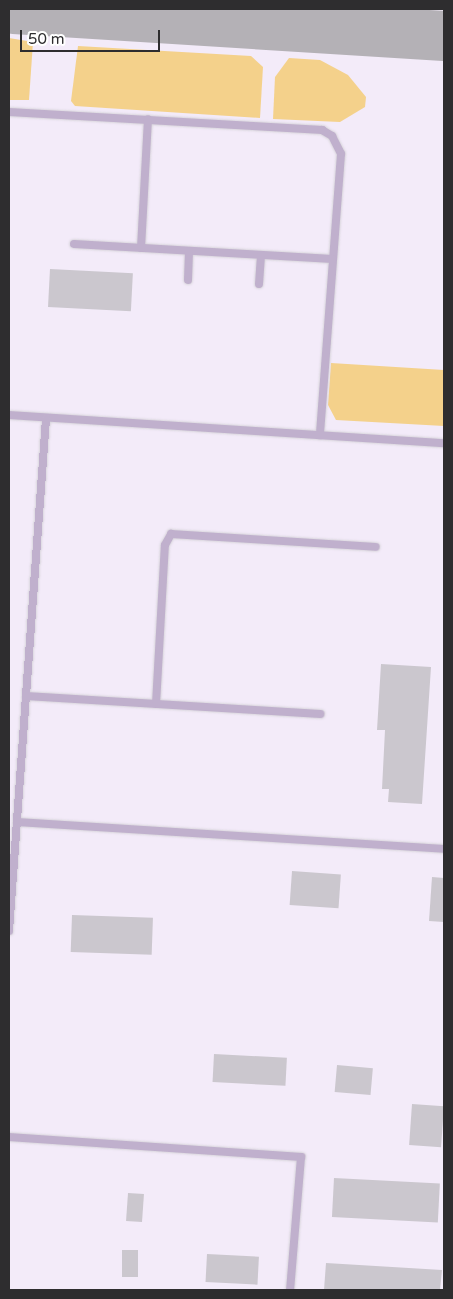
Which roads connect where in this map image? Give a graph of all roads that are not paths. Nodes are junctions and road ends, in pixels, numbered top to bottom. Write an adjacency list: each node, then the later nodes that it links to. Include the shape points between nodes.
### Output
1 (9, 112): 2 (lane)
2 (148, 120): 4 (lane); 7 (lane, via 322,130 332,136 341,154)
3 (74, 244): 4 (lane)
4 (141, 248): 5 (lane)
5 (189, 251): 6 (lane); 8 (lane)
6 (261, 255): 7 (lane); 9 (lane)
7 (333, 259): 12 (lane)
8 (188, 280)
9 (259, 284)
10 (9, 415): 11 (lane)
11 (46, 418): 12 (lane); 15 (lane)
12 (320, 435): 13 (lane)
13 (444, 443)
14 (376, 547): 16 (lane, via 172,534 164,545)
15 (26, 696): 16 (lane); 18 (lane)
16 (156, 704): 17 (lane)
17 (320, 714)
18 (17, 822): 19 (lane); 20 (lane)
19 (444, 849)
20 (9, 931)
21 (9, 1137): 22 (lane, via 300,1158)
22 (290, 1290)

